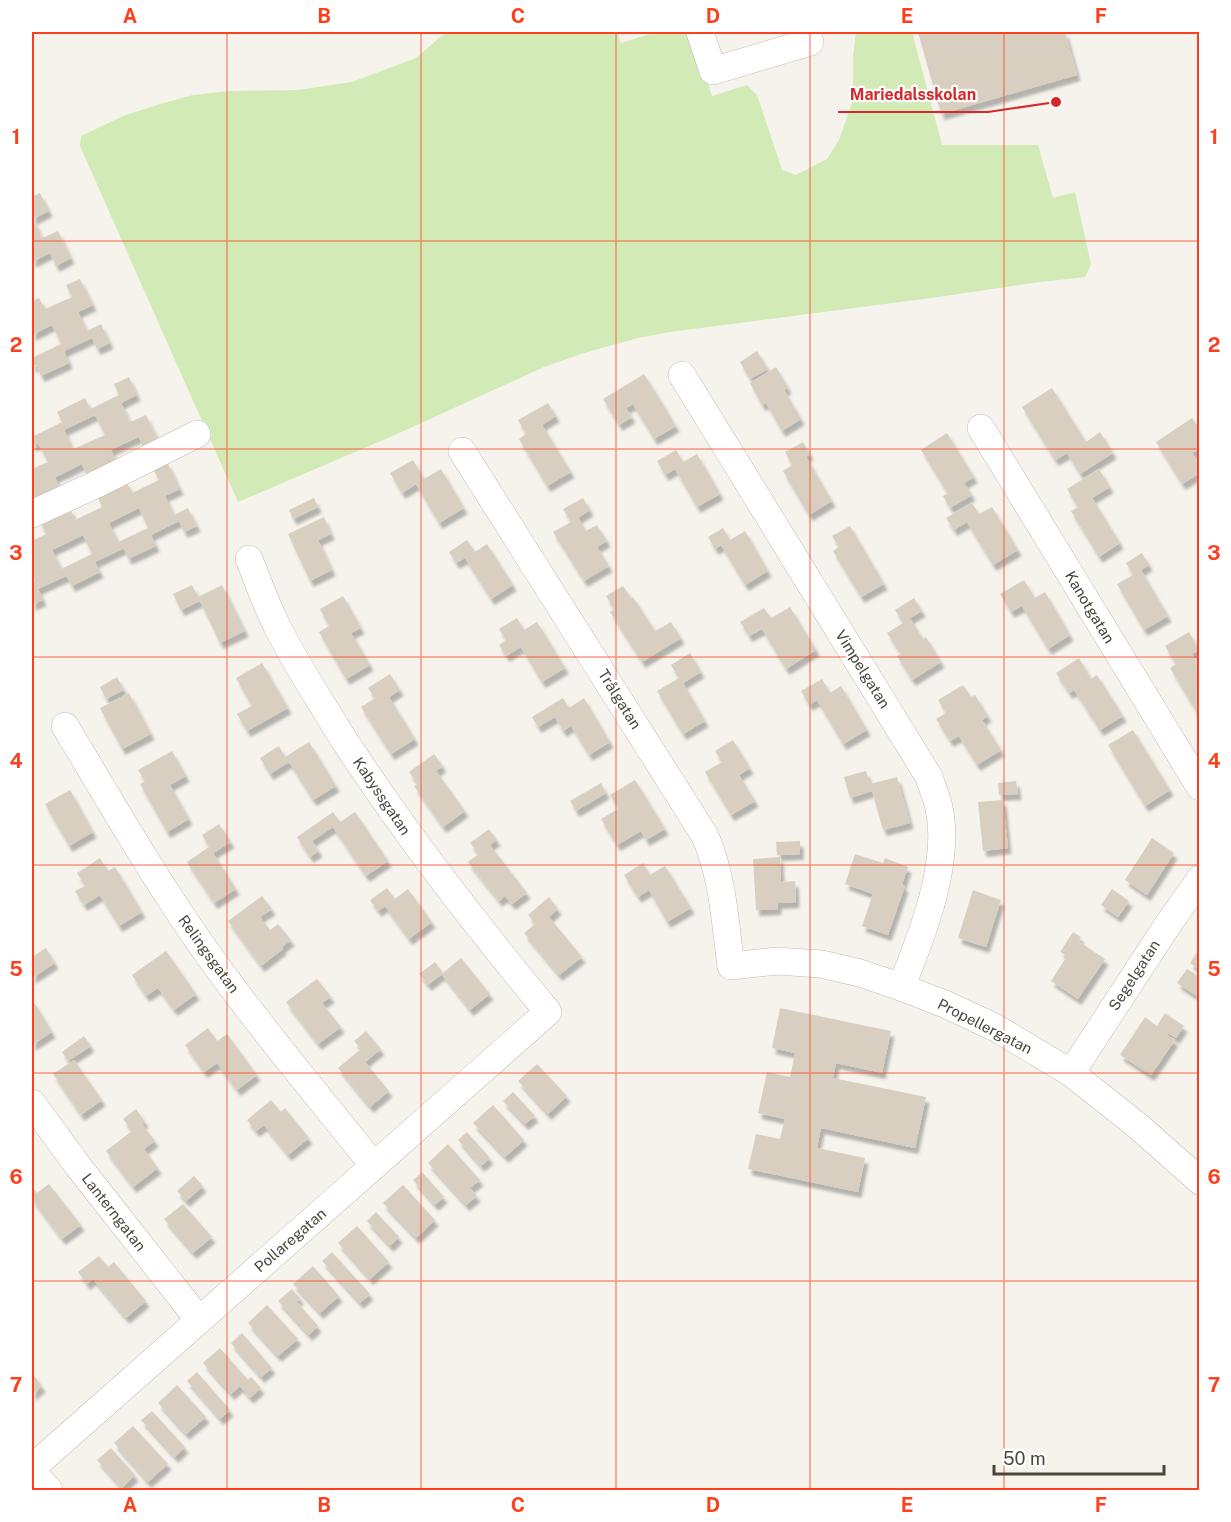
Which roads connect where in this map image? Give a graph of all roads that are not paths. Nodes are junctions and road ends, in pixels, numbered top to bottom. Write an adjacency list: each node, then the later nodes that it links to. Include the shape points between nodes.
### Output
1 (807, 32): 2 (street, via 810,42 713,71)
2 (702, 35)
3 (682, 375): 13 (street, Vimpelgatan, via 929,777 939,808 942,840 938,872)
4 (981, 428): 10 (street, Kanotgatan)
5 (197, 435): 7 (street)
6 (462, 451): 12 (street, Trålgatan, via 705,836 720,882)
7 (32, 514)
8 (249, 559): 14 (street, Kabyssgatan, via 277,626 365,772 424,857)
9 (65, 726): 17 (street, Relingsgatan, via 148,866 201,944)
10 (1200, 787)
11 (1200, 879): 15 (street, Segelgatan)
12 (730, 966): 13 (street, Propellergatan, via 820,964)
13 (902, 987): 15 (street, Propellergatan, via 996,1028)
14 (548, 1012): 17 (street, Pollaregatan)
15 (1071, 1072): 18 (street, Propellergatan)
16 (32, 1102): 19 (street, Lanterngatan)
17 (374, 1166): 19 (street, Pollaregatan)
18 (1200, 1181)
19 (199, 1320): 20 (street, Pollaregatan)
20 (32, 1470): 21 (street)
21 (49, 1491)

